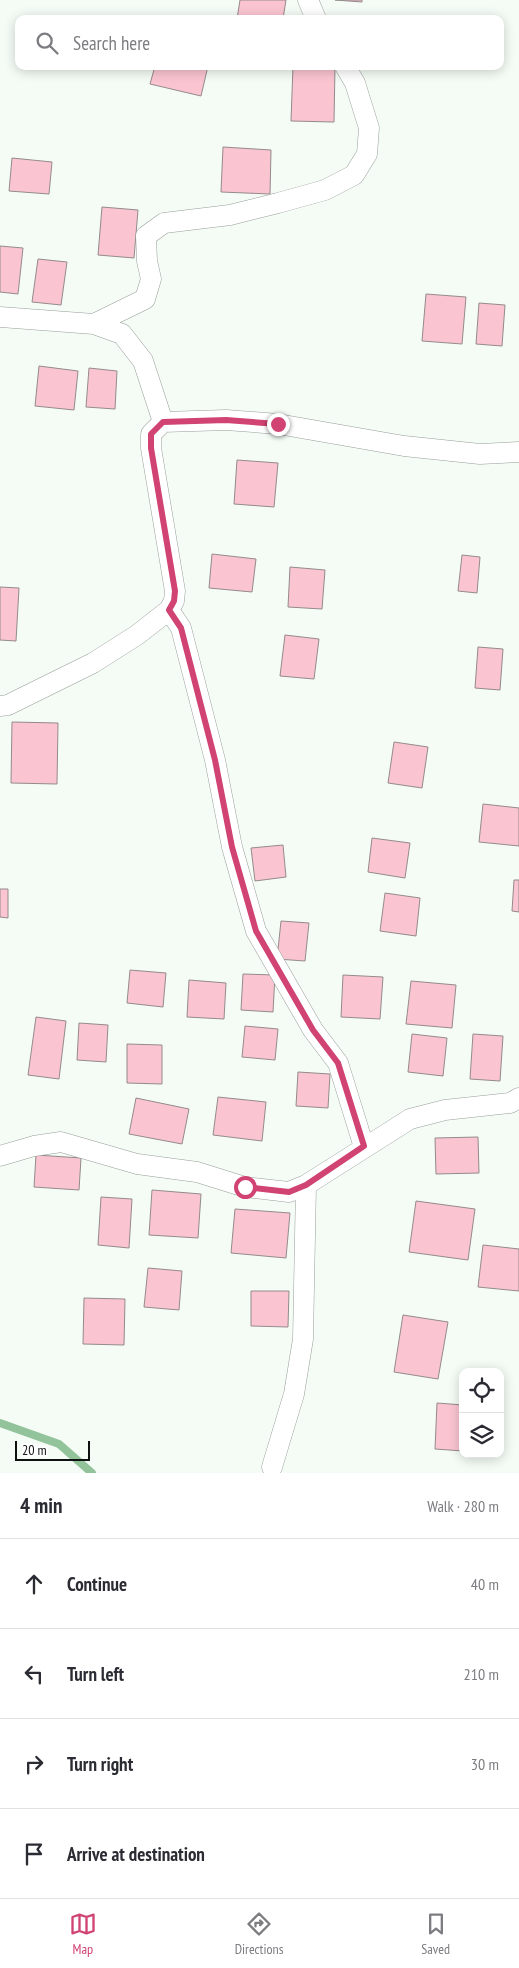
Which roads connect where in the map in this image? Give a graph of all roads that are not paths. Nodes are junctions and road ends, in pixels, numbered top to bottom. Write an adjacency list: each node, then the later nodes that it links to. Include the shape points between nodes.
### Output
1 (308, 0): 2 (street)
2 (314, 15)
3 (347, 70): 5 (street, via 355,83 370,128 368,154 354,175 325,190 278,203 230,215 164,223 146,236 151,279 145,299)
4 (0, 317): 5 (street)
5 (94, 324): 6 (street, via 122,334 143,361)
6 (163, 422): 7 (street, via 226,420 278,424 404,446 480,454); 8 (street, via 151,434 151,448 175,591)
7 (519, 452)
8 (169, 610): 9 (street, via 93,663); 11 (street, via 181,628 215,760 232,847 256,931 313,1030 338,1063)
9 (0, 706)
10 (519, 1098): 11 (street, via 510,1103 446,1110 410,1119)
11 (364, 1146): 13 (street)
12 (0, 1156): 13 (street, via 61,1142 137,1164 197,1172 245,1187 289,1192)
13 (306, 1185): 14 (street, via 303,1339 294,1394)
14 (272, 1467)

